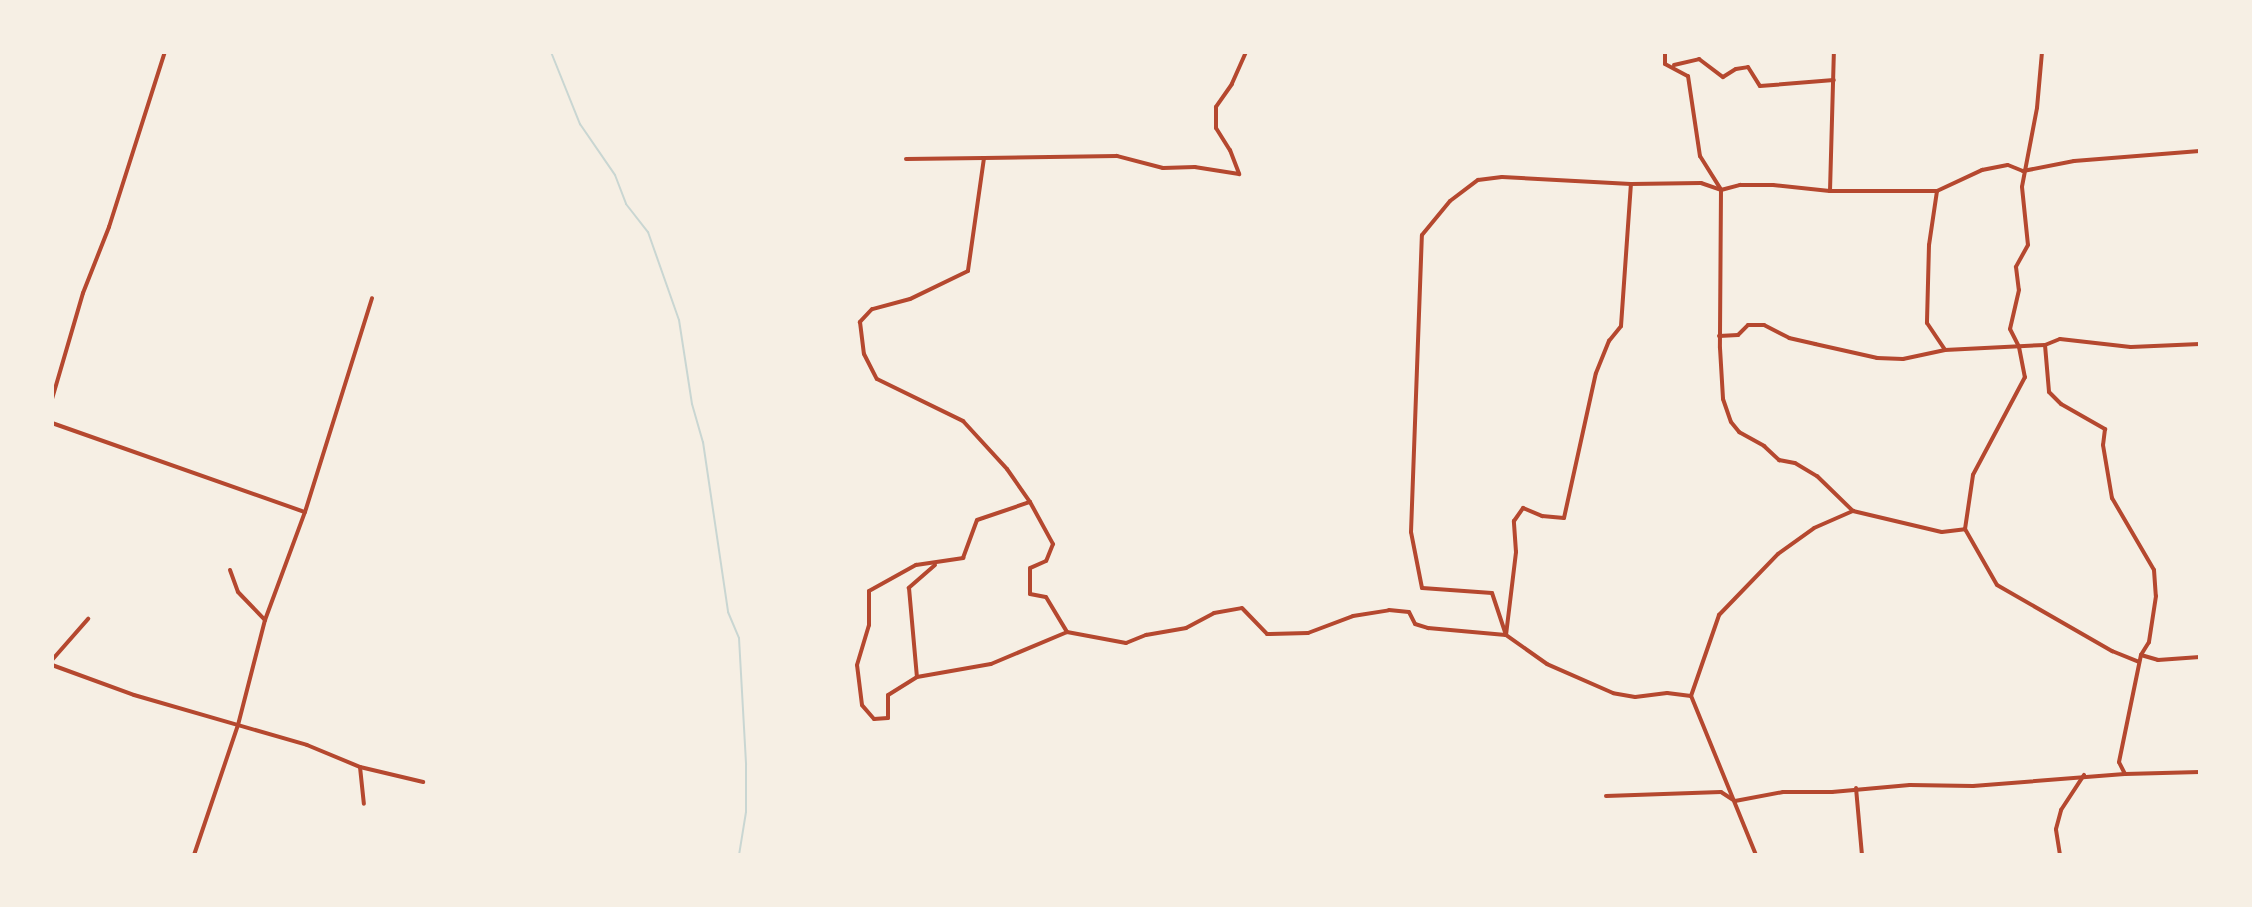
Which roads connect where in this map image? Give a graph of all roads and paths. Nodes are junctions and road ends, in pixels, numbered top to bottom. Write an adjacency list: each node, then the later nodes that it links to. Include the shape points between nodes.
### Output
1 (165, 52): 22 (street)
2 (1246, 52): 9 (street, via 1216,107 1216,128 1239,174 1148,165 1117,156)
3 (1665, 52): 6 (street, via 1665,64)
4 (1834, 52): 7 (street)
5 (2042, 52): 11 (street)
6 (1671, 66): 7 (street, via 1699,59 1723,77 1748,67 1760,86); 13 (street, via 1688,76 1700,156)
7 (1834, 80): 14 (street)
8 (2200, 151): 11 (street, via 2074,161)
9 (984, 158): 10 (street); 24 (street, via 968,271 910,299 872,309 860,322 860,338 877,379 963,421)
10 (906, 159)
11 (2023, 171): 15 (street, via 2008,165 1982,170); 20 (street, via 2028,245 2016,267 2019,290 2010,329)
12 (1631, 184): 13 (street, via 1701,183); 33 (street, via 1621,326 1596,373 1564,518 1523,508 1514,521 1516,552); 33 (street, via 1478,180 1450,201 1422,235 1411,532 1422,588 1492,593)
13 (1721, 190): 14 (street, via 1773,185); 17 (street)
14 (1830, 191): 15 (street)
15 (1937, 191): 21 (street, via 1927,323)
16 (372, 298): 26 (street)
17 (1719, 336): 21 (street, via 1764,325 1789,338 1877,358 1903,359); 25 (street, via 1723,399 1731,422 1779,460 1817,476)
18 (2200, 344): 19 (street, via 2131,347 2060,339)
19 (2045, 345): 20 (street); 34 (street, via 2049,392 2105,429 2112,498 2154,570 2149,642)
20 (2019, 347): 21 (street); 27 (street, via 2025,377 1973,475)
21 (1945, 350)
22 (52, 399)
23 (52, 423): 26 (street)
24 (1030, 502): 28 (street, via 977,520 963,558); 32 (street, via 1053,544 1046,561 1030,568 1030,594 1046,597)
25 (1853, 511): 27 (street, via 1942,532); 39 (street, via 1814,528 1778,554 1719,615)
26 (305, 512): 31 (street)
27 (1965, 529): 37 (street, via 1997,585)
28 (935, 565): 38 (street, via 909,588); 38 (street, via 916,565 869,591 869,625 857,665 862,705 874,719 888,718 888,695)
29 (230, 570): 31 (street, via 238,592)
30 (88, 619): 36 (street)
31 (265, 620): 40 (street)
32 (1067, 632): 33 (street, via 1126,643 1242,608 1267,634 1308,633 1353,616 1389,610 1409,612 1415,624 1428,628); 38 (street, via 991,664)
33 (1506, 635): 39 (street, via 1547,664 1613,693)
34 (2141, 655): 35 (street, via 2158,660); 37 (street)
35 (2200, 657)
36 (52, 662): 40 (street, via 134,695)
37 (2139, 662): 43 (street, via 2119,762)
38 (917, 677)
39 (1691, 696): 48 (street)
40 (238, 725): 41 (street); 50 (street)
41 (360, 767): 45 (street); 49 (street)
42 (2200, 772): 43 (street)
43 (2125, 774): 44 (street)
44 (2084, 775): 46 (street, via 1973,786); 53 (street, via 2061,810 2056,829)
45 (423, 782)
46 (1856, 788): 48 (street); 52 (street)
47 (1606, 796): 48 (street, via 1721,792)
48 (1735, 801): 51 (street)
49 (364, 804)
50 (194, 855)
51 (1756, 855)
52 (1862, 855)
53 (2060, 855)

